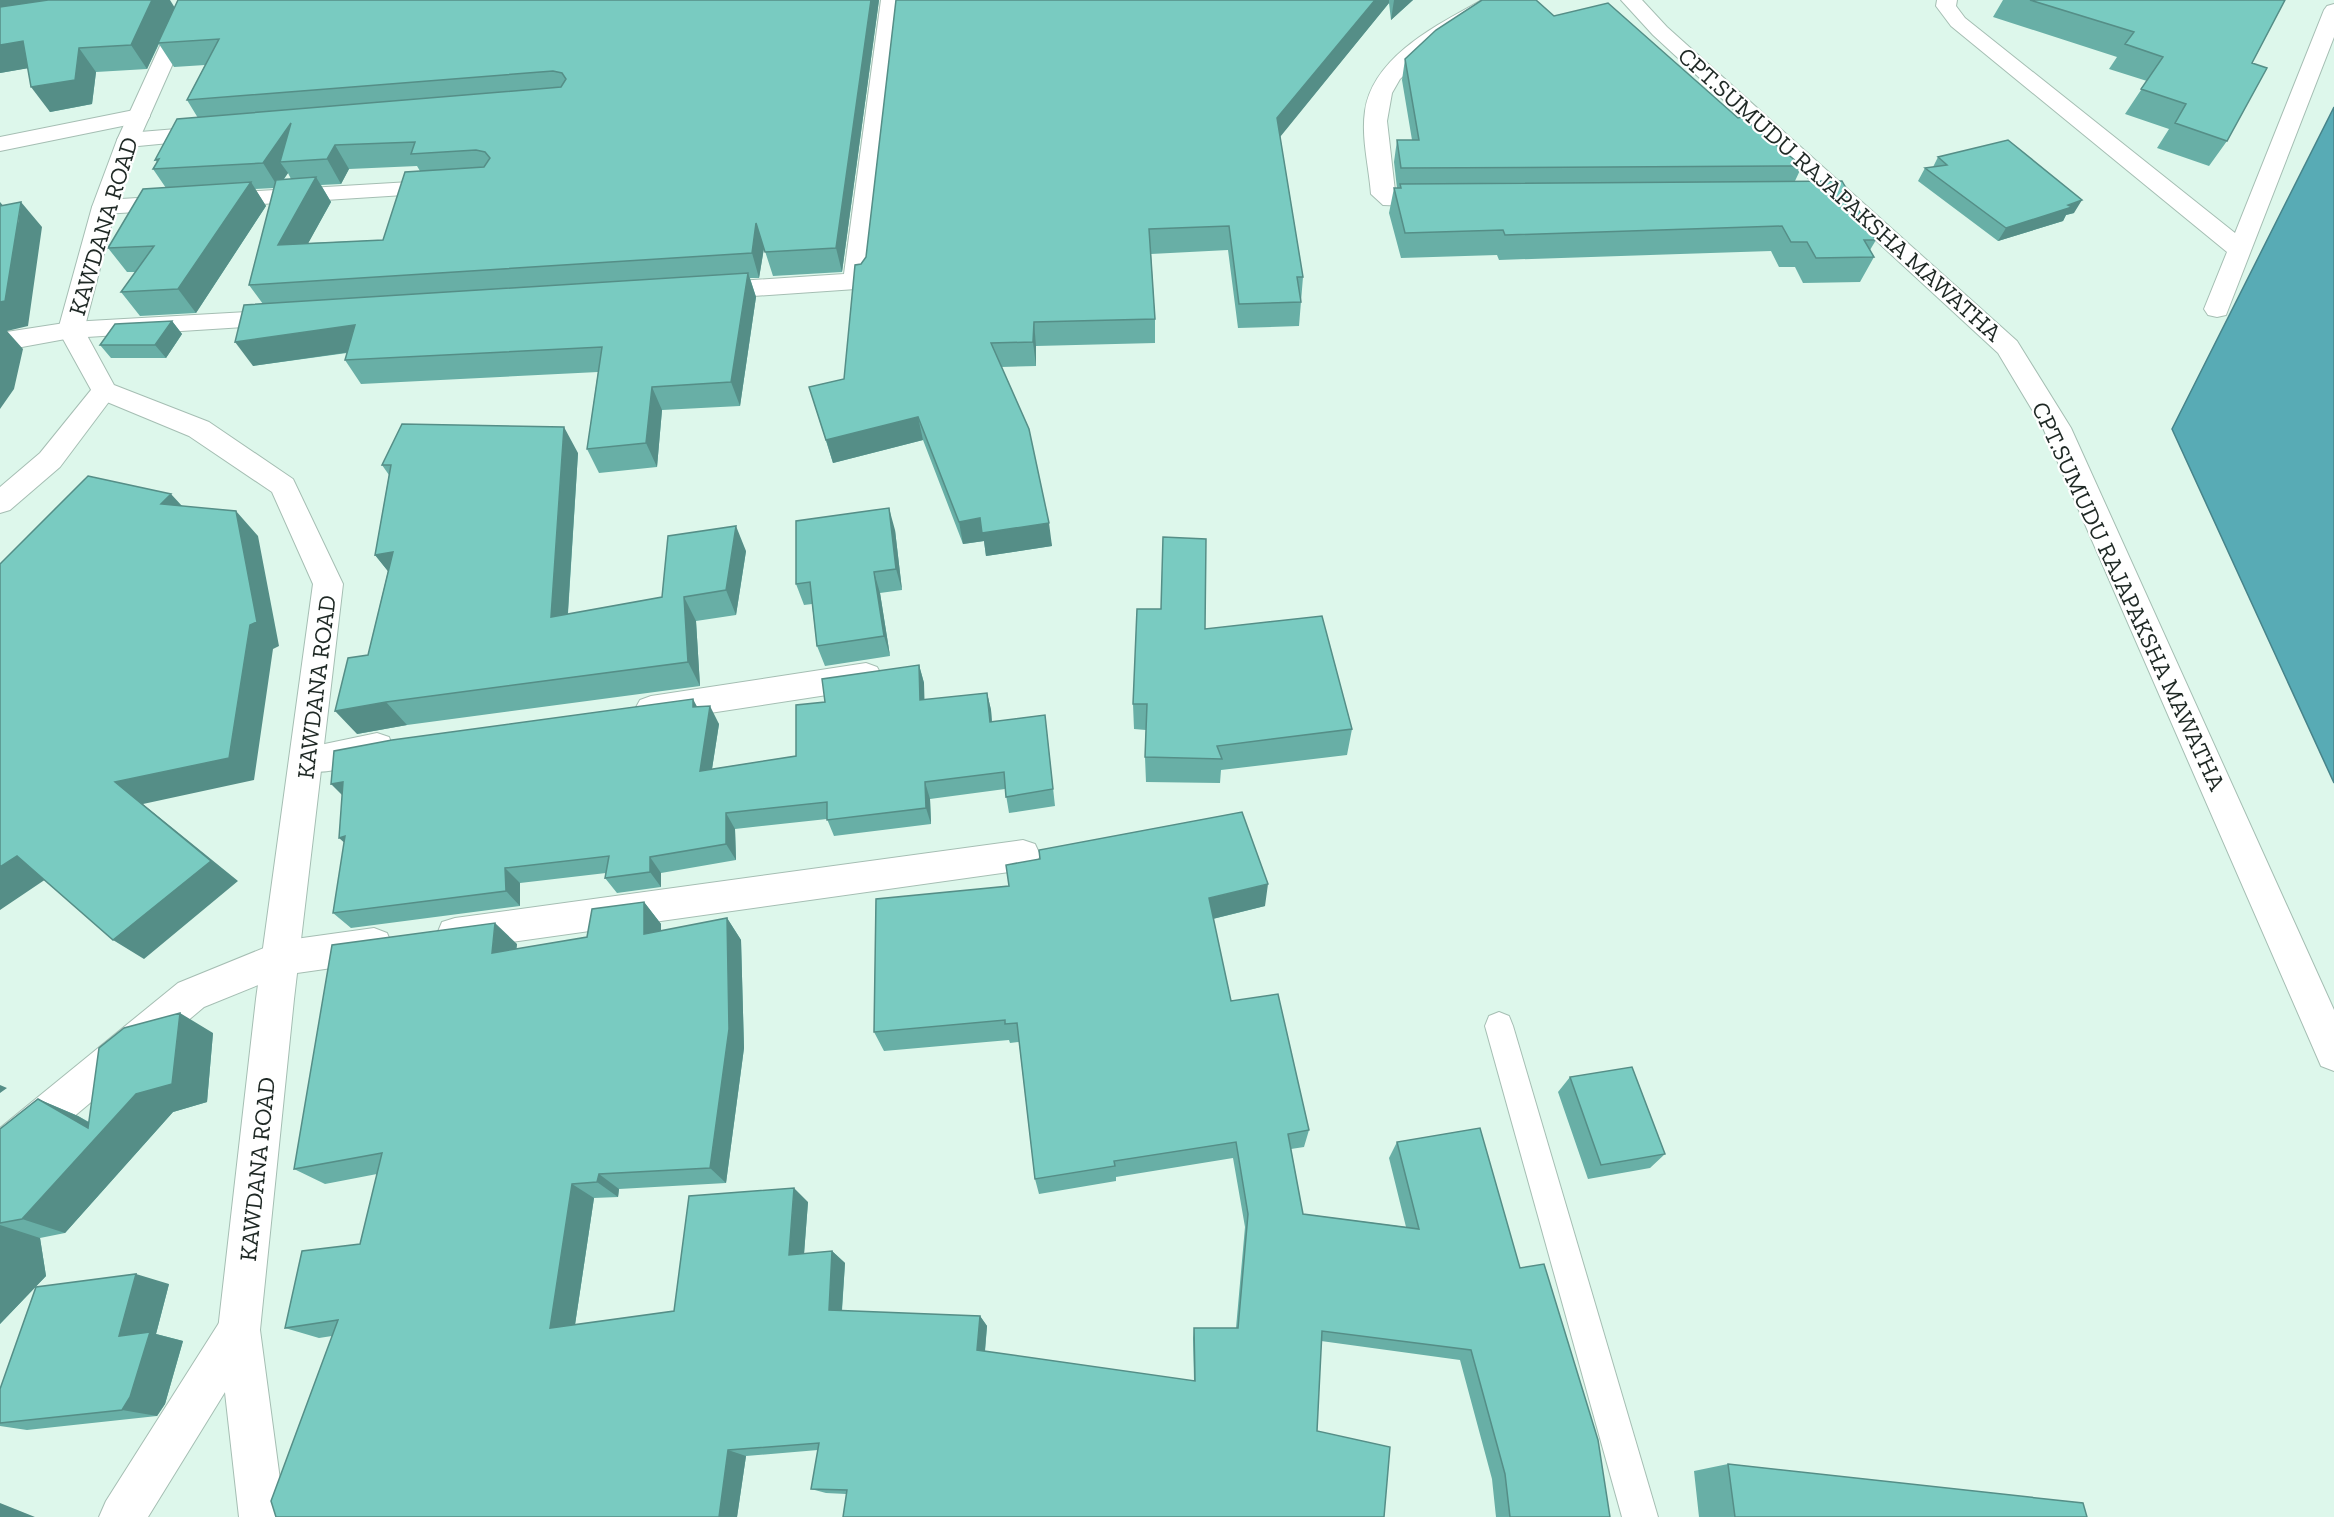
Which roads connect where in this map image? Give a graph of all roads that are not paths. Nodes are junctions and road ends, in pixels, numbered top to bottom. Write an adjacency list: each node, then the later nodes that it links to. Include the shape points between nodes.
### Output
1 (191, 0): 7 (street, KAWDANA ROAD)
2 (891, 0): 16 (street, via 856,281)
3 (1497, 0): 13 (street, via 1441,32 1389,77 1376,110 1386,198)
4 (1631, 0): 12 (street, CPT.SUMUDU RAJAPAKSHA MAWATHA)
5 (1947, 0): 15 (street, via 1946,6 1958,22)
6 (2334, 10): 15 (street)
7 (134, 128): 8 (street); 9 (street); 14 (street, KAWDANA ROAD)
8 (234, 131)
9 (0, 144)
10 (465, 186): 14 (street)
11 (1808, 197): 12 (street)
12 (1843, 197): 30 (street, CPT.SUMUDU RAJAPAKSHA MAWATHA, via 2008,347 2057,428)
13 (1456, 200)
14 (104, 207): 19 (street, KAWDANA ROAD)
15 (2240, 250): 17 (street)
16 (692, 292)
17 (2217, 309)
18 (305, 317): 19 (street)
19 (71, 330): 20 (street); 21 (street, KAWDANA ROAD)
20 (0, 342)
21 (104, 391): 22 (street, via 50,460); 26 (street, KAWDANA ROAD, via 199,429 283,486 328,584)
22 (0, 503)
23 (894, 671): 24 (street)
24 (621, 713)
25 (407, 741): 26 (street)
26 (308, 760): 28 (street, KAWDANA ROAD)
27 (1023, 855): 28 (street)
28 (281, 958): 31 (street, via 191,995); 32 (street, KAWDANA ROAD)
29 (1499, 1026): 35 (lane)
30 (2334, 1053)
31 (0, 1153)
32 (239, 1330): 33 (street); 34 (street, KAWDANA ROAD)
33 (122, 1517)
34 (262, 1517)
35 (1640, 1517)

